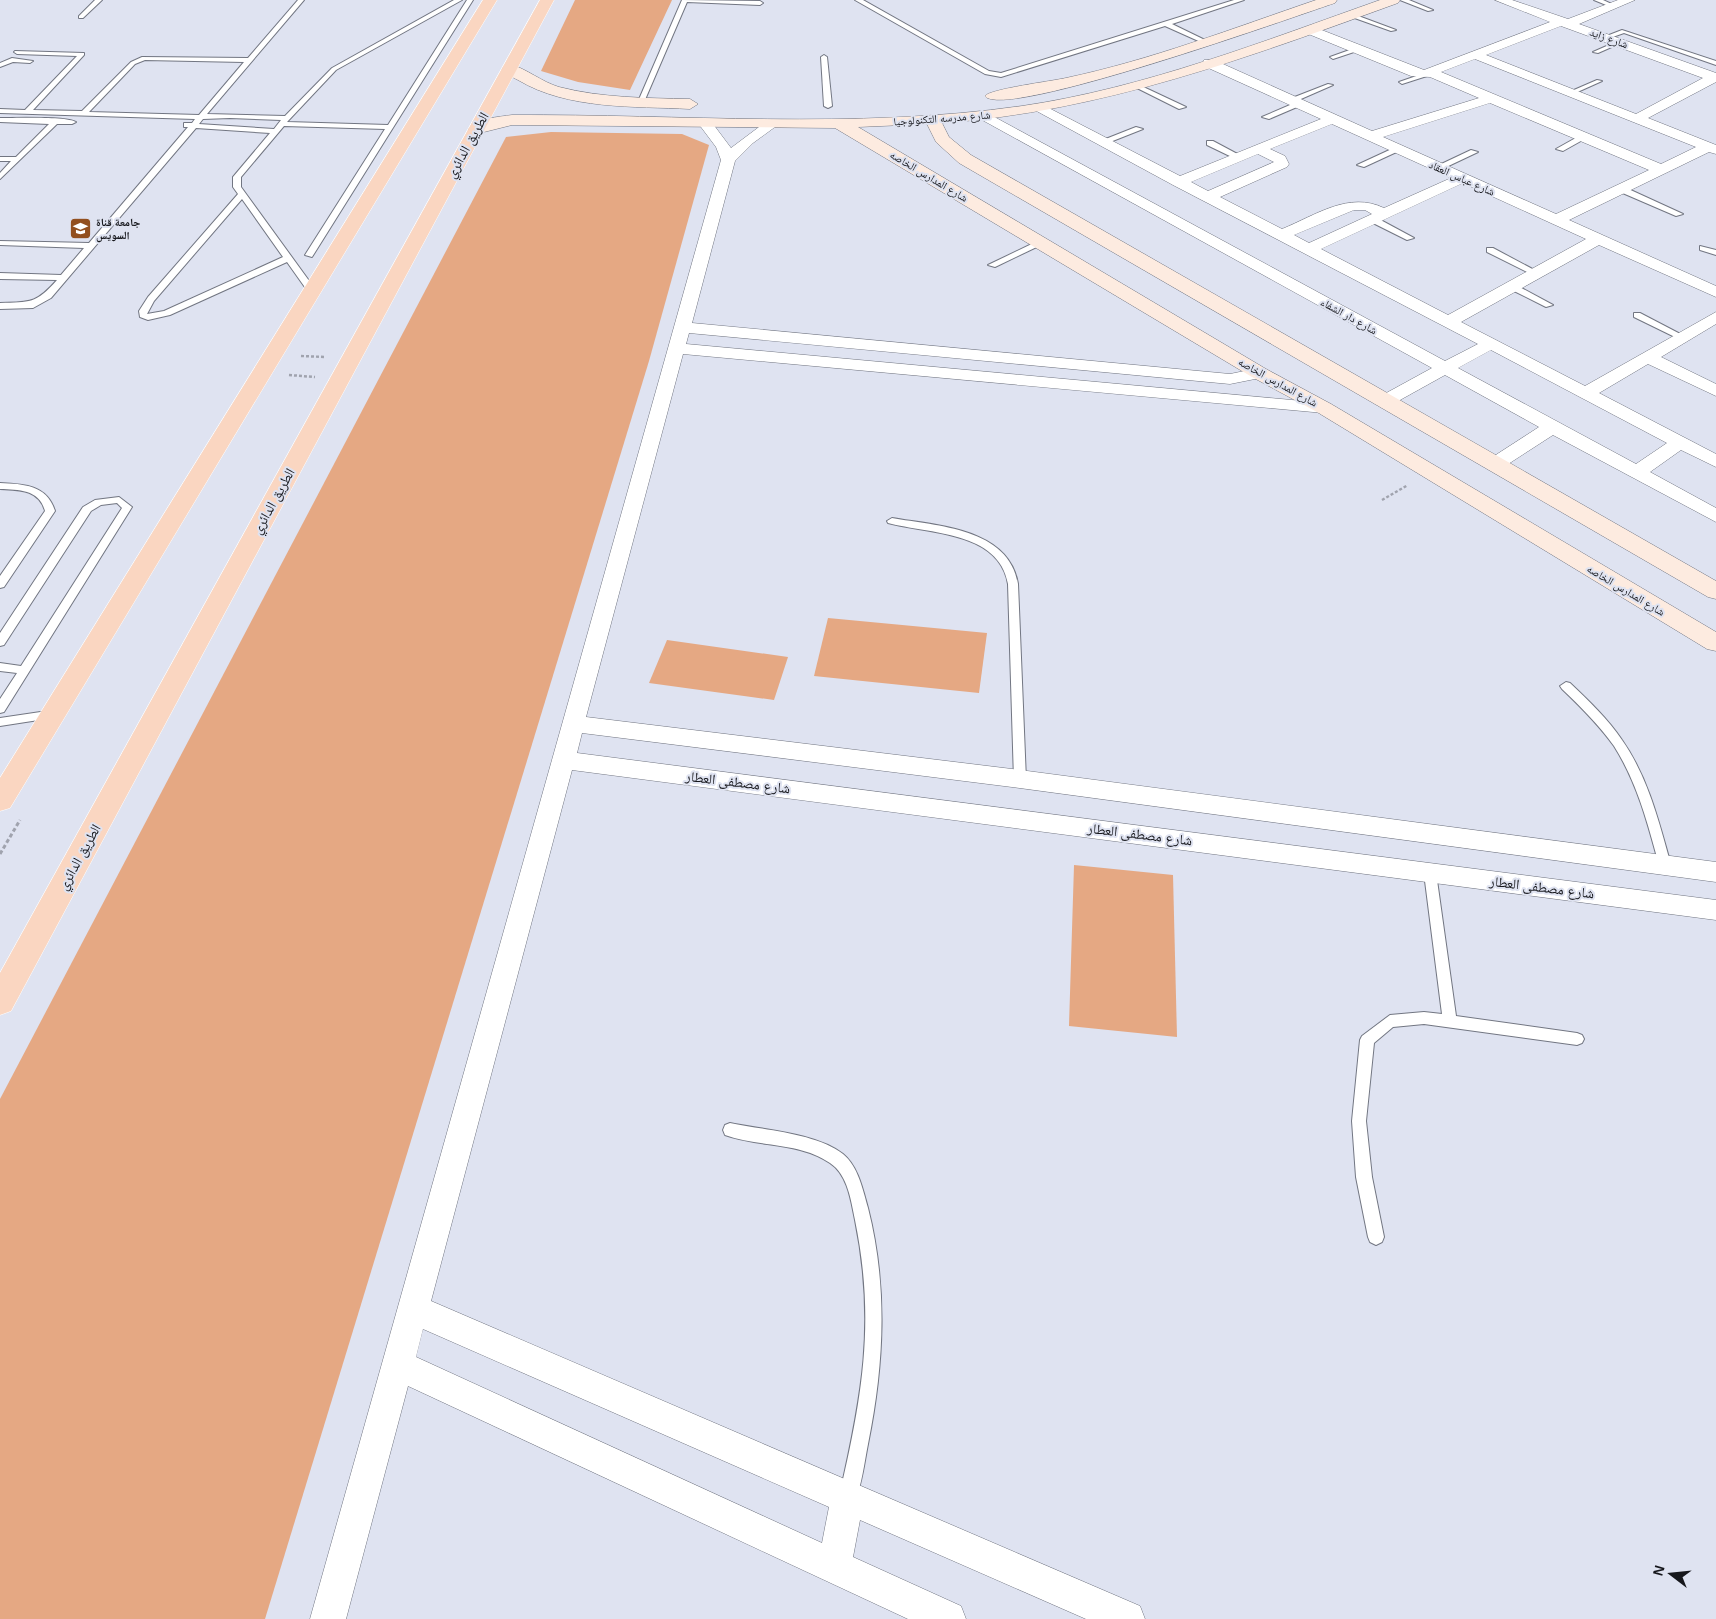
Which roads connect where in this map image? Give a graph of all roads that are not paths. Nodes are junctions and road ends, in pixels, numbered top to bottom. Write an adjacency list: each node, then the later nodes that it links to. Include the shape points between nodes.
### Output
1 (99, 0): 20 (lane)
2 (301, 0): 35 (lane)
3 (459, 0): 65 (lane, via 334,69)
4 (470, 0): 77 (lane)
5 (490, 0): 126 (main road)
6 (547, 0): 39 (main road, الطريق الدائري)
7 (685, 0): 16 (lane); 51 (lane)
8 (858, 0): 22 (lane, via 994,75 1008,74)
9 (1241, 0): 22 (lane)
10 (1330, 0): 26 (street, شارع مدرسه التكنولوجيا)
11 (1393, 0): 19 (street, شارع مدرسه التكنولوجيا)
12 (1403, 0): 18 (lane)
13 (1501, 0): 21 (street, شارع زايد)
14 (1597, 0): 17 (lane)
15 (1629, 0): 17 (street)
16 (760, 3)
17 (1614, 6): 21 (street)
18 (1430, 10)
19 (1351, 15): 23 (street, شارع مدرسه التكنولوجيا); 24 (lane)
20 (81, 17)
21 (1566, 22): 25 (street, شارع زايد); 31 (street)
22 (1166, 24): 26 (lane)
23 (1310, 30): 28 (street); 36 (street, شارع مدرسه التكنولوجيا)
24 (1392, 30)
25 (1607, 37): 27 (street, شارع زايد); 37 (lane, via 1624,31)
26 (1205, 42): 44 (street, شارع مدرسه التكنولوجيا)
27 (1620, 42): 30 (lane); 41 (street, شارع زايد)
28 (1358, 49): 33 (lane); 40 (street, via 1416,73)
29 (17, 52): 34 (lane, via 82,54)
30 (1596, 52)
31 (1476, 55): 40 (street); 47 (street)
32 (824, 57): 60 (lane)
33 (1333, 57)
34 (75, 61): 38 (lane, via 12,60); 59 (lane)
35 (248, 63): 63 (lane, via 152,57 133,63); 64 (lane)
36 (1209, 63): 45 (street, شارع مدرسه التكنولوجيا); 52 (street, شارع عباس العقاد)
37 (1716, 63)
38 (0, 65)
39 (510, 69): 51 (street, via 533,83 580,96); 78 (main road, الطريق الدائري)
40 (1430, 73): 43 (lane); 49 (street)
41 (1716, 77): 69 (street)
42 (1599, 81): 47 (lane)
43 (1402, 82)
44 (1063, 84): 48 (street, شارع مدرسه التكنولوجيا); 50 (street)
45 (1134, 85): 50 (street, شارع مدرسه التكنولوجيا); 56 (lane)
46 (1330, 85): 52 (lane)
47 (1571, 93): 69 (street)
48 (978, 97)
49 (1491, 98): 81 (street); 82 (street)
50 (1082, 100): 57 (street, شارع مدرسه التكنولوجيا)
51 (640, 102): 53 (street)
52 (1296, 102): 66 (lane); 67 (street, شارع عباس العقاد)
53 (678, 104): 54 (street); 72 (street)
54 (706, 105)
55 (810, 106): 60 (street, شارع مدرسه التكنولوجيا)
56 (1182, 106)
57 (1038, 108): 62 (street, شارع مدرسه التكنولوجيا); 83 (street)
58 (0, 111): 59 (lane)
59 (28, 112): 61 (lane)
60 (835, 112): 68 (street, شارع مدرسه التكنولوجيا); 75 (street, شارع مدرسه التكنولوجيا); 100 (street, شارع المدارس الخاصه)
61 (61, 113): 63 (lane); 71 (lane)
62 (982, 116): 68 (street, شارع مدرسه التكنولوجيا); 102 (street, شارع دار الشفاء)
63 (84, 117): 64 (lane); 71 (lane); 76 (lane)
64 (201, 117): 65 (lane); 76 (lane)
65 (286, 118): 74 (lane)
66 (1266, 118)
67 (1332, 118): 81 (street, شارع عباس العقاد); 85 (street)
68 (932, 119): 100 (street, شارع المدارس الخاصه)
69 (1637, 119): 88 (street)
70 (0, 120): 71 (lane)
71 (53, 121): 92 (lane)
72 (670, 122): 73 (street, شارع مدرسه التكنولوجيا); 78 (street, شارع مدرسه التكنولوجيا, via 512,120)
73 (705, 123): 75 (street, شارع مدرسه التكنولوجيا); 93 (street, via 723,147)
74 (281, 124): 77 (lane); 80 (lane)
75 (772, 124): 93 (street, via 739,146)
76 (193, 126): 80 (lane); 114 (lane)
77 (390, 127): 119 (lane)
78 (476, 129): 177 (main road, الطريق الدائري)
79 (1138, 129): 83 (lane)
80 (274, 131): 104 (lane, via 237,176 236,182)
81 (1371, 136): 86 (street, شارع عباس العقاد)
82 (1584, 137): 87 (lane); 97 (street)
83 (1102, 142): 95 (street)
84 (1210, 143): 90 (lane)
85 (1258, 149): 90 (street); 105 (street, via 1280,159 1282,164)
86 (1399, 149): 94 (lane); 96 (street, شارع عباس العقاد)
87 (1560, 149)
88 (1712, 149): 97 (street)
89 (1474, 152): 96 (lane)
90 (1239, 157): 101 (street)
91 (0, 159): 92 (lane)
92 (18, 159): 98 (lane)
93 (728, 160): 134 (street)
94 (1362, 165)
95 (1149, 167): 101 (street); 102 (street)
96 (1439, 167): 99 (street, شارع عباس العقاد)
97 (1662, 170): 103 (street)
98 (0, 177)
99 (1463, 178): 107 (street); 108 (street, شارع عباس العقاد)
100 (967, 180): 113 (street, شارع المدارس الخاصه); 131 (street, شارع المدارس الخاصه)
101 (1178, 182): 105 (street)
102 (1108, 185): 139 (street, شارع دار الشفاء)
103 (1621, 189): 106 (lane); 108 (street)
104 (242, 194): 120 (lane); 120 (lane, via 151,299 143,315 167,313)
105 (1207, 197): 109 (street)
106 (1679, 214)
107 (1378, 217): 109 (street, via 1368,206 1352,205); 110 (lane); 116 (street)
108 (1556, 220): 111 (street, شارع عباس العقاد)
109 (1280, 235): 116 (street)
110 (1410, 238)
111 (1598, 239): 122 (street); 127 (street, شارع عباس العقاد)
112 (0, 243): 114 (lane)
113 (1041, 243): 121 (lane); 131 (street, شارع المدارس الخاصه)
114 (91, 246): 124 (lane)
115 (1703, 248): 118 (lane)
116 (1308, 250): 133 (street)
117 (1490, 250): 122 (lane)
118 (1716, 253)
119 (308, 256)
120 (288, 258): 126 (lane)
121 (992, 265)
122 (1536, 274): 125 (street)
123 (0, 276): 124 (lane)
124 (64, 278): 129 (lane, via 43,301 22,306)
125 (1513, 287): 128 (lane); 133 (street)
126 (312, 291): 164 (main road)
127 (1716, 292)
128 (1549, 305)
129 (0, 306)
130 (1637, 315): 135 (lane)
131 (1201, 317): 140 (street, شارع المدارس الخاصه); 144 (street, شارع المدارس الخاصه)
132 (1716, 317): 135 (street)
133 (1448, 322): 136 (street)
134 (679, 337): 138 (street); 141 (street); 166 (street)
135 (1682, 337): 137 (street)
136 (1490, 344): 139 (street); 143 (street)
137 (1648, 357): 142 (street); 143 (street)
138 (1054, 362): 140 (street, via 1230,379); 141 (street)
139 (1445, 369): 144 (street); 146 (street, شارع دار الشفاء)
140 (1260, 373): 145 (street, شارع المدارس الخاصه)
141 (1051, 382): 145 (street)
142 (1716, 390)
143 (1586, 394): 147 (street)
144 (1385, 401): 149 (street, شارع المدارس الخاصه)
145 (1324, 408): 155 (street, شارع المدارس الخاصه)
146 (1552, 427): 149 (street); 150 (street, شارع دار الشفاء)
147 (1680, 442): 148 (street); 150 (street)
148 (1716, 461)
149 (1495, 464): 154 (street, شارع المدارس الخاصه)
150 (1636, 473): 152 (street, شارع دار الشفاء)
151 (0, 486): 156 (lane, via 40,493 48,500 50,511)
152 (1716, 516)
153 (892, 521): 168 (lane, via 977,540 999,554 1010,569 1013,584)
154 (1599, 524): 155 (street); 157 (street, شارع المدارس الخاصه)
155 (1558, 550): 159 (street, شارع المدارس الخاصه)
156 (0, 584)
157 (1716, 591)
158 (0, 642): 161 (lane, via 88,509 99,502 119,500 126,507)
159 (1716, 643)
160 (0, 667): 161 (lane)
161 (25, 670): 163 (lane)
162 (1566, 686): 173 (lane, via 1596,714 1619,745 1636,778)
163 (0, 709)
164 (54, 714): 165 (lane); 169 (main road)
165 (0, 722)
166 (573, 724): 167 (street); 168 (street)
167 (564, 760): 171 (street, شارع مصطفى العطار); 182 (street)
168 (1016, 779): 170 (street); 171 (street)
169 (0, 802)
170 (1259, 812): 172 (street); 173 (street)
171 (1008, 817): 172 (street, شارع مصطفى العطار)
172 (1260, 850): 175 (street, شارع مصطفى العطار)
173 (1665, 865): 174 (street)
174 (1716, 872)
175 (1430, 873): 176 (street, شارع مصطفى العطار); 178 (lane)
176 (1716, 910)
177 (0, 1002)
178 (1450, 1021): 179 (lane); 181 (lane, via 1424,1018 1390,1021 1367,1040 1359,1121 1364,1177)
179 (1577, 1039)
180 (730, 1130): 184 (lane, via 821,1150 837,1159 849,1173 855,1190 870,1248 876,1311 873,1379)
181 (1376, 1237)
182 (414, 1309): 183 (street); 184 (street)
183 (398, 1365): 185 (street); 186 (street)
184 (848, 1497): 185 (street); 188 (street)
185 (834, 1566): 187 (street)
186 (328, 1619)
187 (948, 1619)
188 (1127, 1619)

